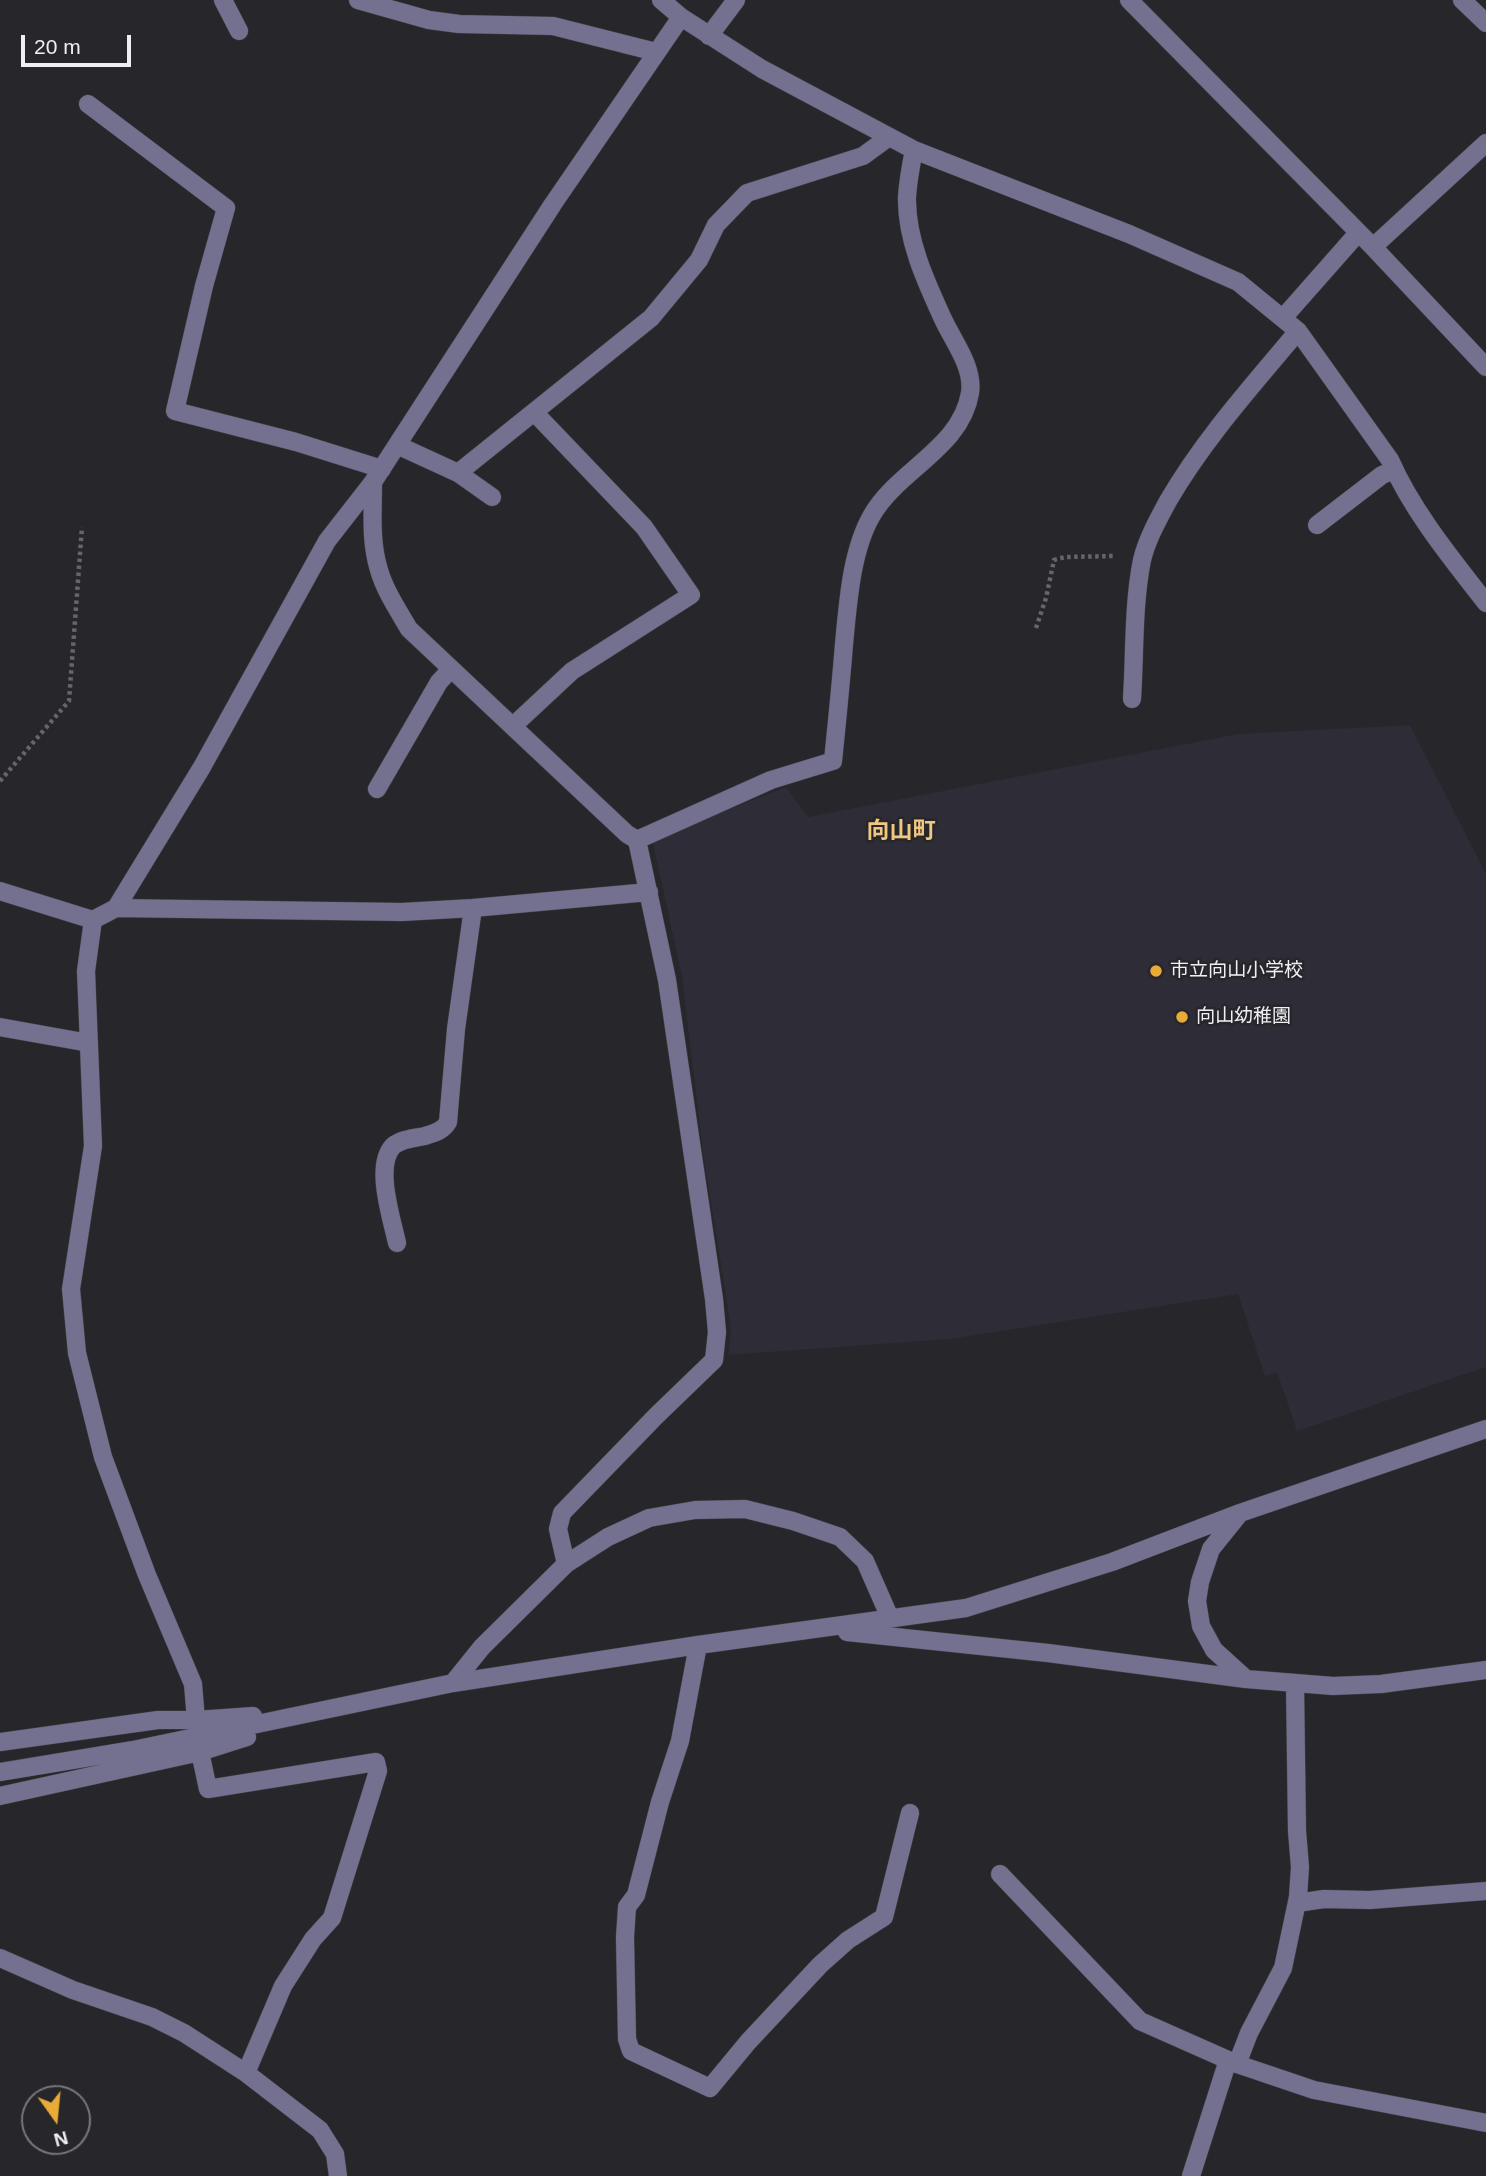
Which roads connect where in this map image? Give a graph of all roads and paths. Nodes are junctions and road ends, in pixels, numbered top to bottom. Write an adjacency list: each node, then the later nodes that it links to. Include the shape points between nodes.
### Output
1 (223, 0): 9 (street)
2 (358, 0): 11 (street, via 439,21 553,26)
3 (661, 0): 7 (street)
4 (736, 0): 10 (street)
5 (1129, 0): 16 (street)
6 (1462, 0): 8 (street)
7 (681, 17): 10 (street); 11 (street)
8 (1486, 23)
9 (239, 31)
10 (709, 36): 13 (street)
11 (656, 52): 22 (street)
12 (88, 104): 25 (street, via 226,208 175,411 296,442)
13 (889, 137): 15 (street); 21 (street, via 863,156 747,193 716,225 699,260 651,318)
14 (1486, 143): 17 (street)
15 (914, 150): 18 (street, via 1202,265 1238,282); 37 (street, via 907,198 912,239 968,370 971,388 959,426 886,496 864,534 849,597 833,761 771,780)
16 (1358, 233): 17 (street); 18 (street)
17 (1373, 247): 20 (street)
18 (1283, 318): 19 (street)
19 (1298, 331): 23 (street); 29 (street, via 1186,471 1158,519)
20 (1486, 367)
21 (534, 412): 24 (street); 34 (street, via 644,527 691,595 572,671)
22 (397, 445): 24 (street); 25 (street)
23 (1394, 470): 27 (street); 30 (street, via 1445,551)
24 (458, 473): 26 (street)
25 (377, 476): 32 (street, via 372,534 379,570 409,629); 40 (street, via 327,541 202,767)
26 (492, 497)
27 (1317, 525)
28 (82, 527): 35 (path, via 69,701)
29 (1144, 555): 31 (path, via 1054,560); 33 (street)
30 (1486, 603)
31 (1036, 628)
32 (451, 669): 34 (street); 36 (street)
33 (1132, 699)
34 (513, 726): 37 (street)
35 (0, 781)
36 (377, 789)
37 (637, 840): 39 (street)
38 (0, 891): 42 (street)
39 (649, 892): 41 (street); 48 (street, via 667,980 714,1299 714,1360 562,1513 558,1529)
40 (116, 908): 41 (street, via 402,912); 42 (street)
41 (473, 908): 45 (street, via 448,1122 436,1133 394,1145 383,1171)
42 (93, 920): 44 (street, via 86,971)
43 (0, 1027): 44 (street)
44 (89, 1043): 57 (street, via 93,1146 72,1278 77,1353 103,1457 193,1684)
45 (397, 1243)
46 (1486, 1429): 47 (street)
47 (1240, 1513): 49 (street, via 1112,1562 966,1608); 53 (street, via 1212,1549 1197,1601 1201,1626 1214,1650)
48 (566, 1564): 49 (street, via 649,1518 695,1510 745,1509 840,1537 865,1561); 54 (street, via 482,1647)
49 (890, 1618): 50 (street)
50 (824, 1629): 51 (street); 53 (street)
51 (698, 1645): 54 (street); 62 (street, via 680,1741 636,1895 627,1907 627,2039 631,2051 710,2088 820,1965 884,1917)
52 (1486, 1670): 55 (street, via 1381,1684)
53 (1246, 1679): 55 (street)
54 (453, 1683): 56 (street)
55 (1295, 1683): 65 (street)
56 (330, 1710): 57 (street); 59 (street); 60 (street)
57 (196, 1720): 58 (street, via 158,1720)
58 (0, 1742)
59 (200, 1752): 61 (street); 68 (street, via 208,1788 376,1762 378,1772 332,1919 313,1939 283,1986)
60 (0, 1772)
61 (0, 1797)
62 (910, 1814)
63 (1000, 1874): 67 (street, via 1140,2021)
64 (1486, 1891): 65 (street)
65 (1297, 1903): 67 (street, via 1283,1968)
66 (0, 1958): 68 (street, via 72,1990 152,2017)
67 (1232, 2062): 69 (street, via 1314,2090); 71 (street)
68 (246, 2073): 70 (street, via 320,2130 335,2154)
69 (1486, 2123)
70 (338, 2176)
71 (1191, 2176)

